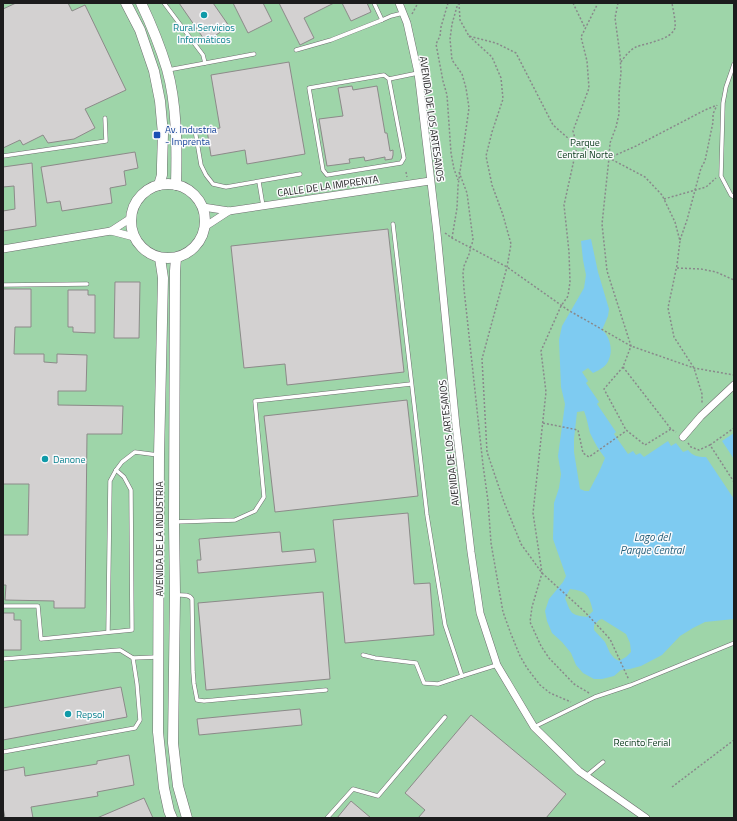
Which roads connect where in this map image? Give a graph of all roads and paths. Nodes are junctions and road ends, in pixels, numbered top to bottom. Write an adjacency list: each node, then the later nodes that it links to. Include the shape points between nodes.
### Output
1 (126, 3): 37 (street, via 140,30 154,71 160,101)
2 (141, 3): 23 (street)
3 (164, 3): 21 (lane, via 203,55)
4 (374, 3): 14 (lane)
5 (399, 3): 13 (street, AVENIDA DE LOS ARTESANOS)
6 (418, 3): 15 (path)
7 (448, 3): 35 (path, via 436,44 446,95 451,153)
8 (459, 3): 17 (path, via 460,20); 31 (path, via 450,39 452,60 462,74 469,108)
9 (573, 3): 16 (path)
10 (598, 3): 16 (path)
11 (618, 3): 20 (path, via 615,18)
12 (672, 3): 20 (path, via 675,24 671,34 636,48)
13 (403, 13): 14 (lane); 15 (street, AVENIDA DE LOS ARTESANOS)
14 (382, 20): 18 (lane, via 331,40)
15 (407, 23): 24 (street, AVENIDA DE LOS ARTESANOS)
16 (585, 28): 28 (path, via 581,37 587,61 589,88 573,132)
17 (469, 36): 28 (path, via 496,42 516,53 553,125); 57 (path, via 492,57 501,78 503,99 486,156 492,185 511,244)
18 (296, 50)
19 (254, 54): 21 (lane)
20 (621, 62): 30 (path, via 619,114 610,143)
21 (205, 63): 23 (lane)
22 (734, 64): 32 (lane, via 723,103)
23 (167, 70): 27 (street)
24 (418, 73): 25 (lane); 34 (street, AVENIDA DE LOS ARTESANOS)
25 (389, 79): 25 (lane, via 404,158 401,163 327,174 323,170 309,88 384,75)
26 (105, 118): 29 (lane, via 106,141)
27 (176, 130): 36 (lane, via 195,130 202,165 213,184 226,187); 38 (street)
28 (577, 146): 30 (path); 62 (path, via 564,205 570,282 568,296)
29 (3, 156)
30 (610, 158): 39 (path, via 716,105 705,161 700,168); 41 (path, via 645,177); 63 (path, via 602,224 606,263)
31 (459, 172): 35 (path); 53 (path, via 467,192 472,232)
32 (721, 172): 39 (path, via 706,188); 40 (lane, via 727,188)
33 (300, 174): 36 (lane)
34 (430, 181): 42 (street, CALLE DE LA IMPRENTA); 49 (street, AVENIDA DE LOS ARTESANOS)
35 (458, 181): 51 (path)
36 (260, 182): 42 (lane)
37 (160, 185): 38 (street); 45 (street, via 140,197)
38 (176, 185): 43 (street, via 197,197)
39 (695, 191): 41 (path); 52 (path)
40 (734, 197)
41 (664, 199): 52 (path, via 675,222)
42 (263, 206): 44 (street, CALLE DE LA IMPRENTA)
43 (203, 207): 44 (street, CALLE DE LA IMPRENTA); 47 (street)
44 (229, 210): 47 (street, CALLE DE LA IMPRENTA)
45 (131, 218): 48 (street); 50 (street)
46 (393, 224): 67 (lane)
47 (206, 226): 56 (street, via 196,247)
48 (111, 231): 50 (street); 54 (street)
49 (437, 234): 51 (path, via 445,233); 89 (street, AVENIDA DE LOS ARTESANOS, via 471,552 480,612)
50 (134, 237): 55 (street, via 149,254)
51 (452, 238): 53 (path)
52 (680, 241): 58 (path)
53 (470, 248): 57 (path); 94 (path, via 464,266 464,289 488,501 490,543 503,612 520,656 540,685 550,693)
54 (3, 249)
55 (160, 258): 56 (street); 76 (street, AVENIDA DE LA INDUSTRIA, via 164,278)
56 (176, 258): 79 (street, AVENIDA DE LA INDUSTRIA)
57 (507, 266): 62 (path); 80 (path, via 482,359 487,452 521,544)
58 (677, 268): 59 (path, via 716,272); 65 (path, via 668,308 674,337)
59 (734, 280)
60 (87, 284): 61 (lane)
61 (3, 285)
62 (561, 306): 63 (path); 70 (path, via 541,351 546,392)
63 (631, 346): 64 (path); 65 (path)
64 (623, 367): 72 (path); 73 (path, via 604,389)
65 (694, 368): 66 (path); 69 (path, via 702,394)
66 (734, 375)
67 (411, 384): 79 (lane, via 255,401 264,497 255,511 235,520); 90 (lane, via 426,515 445,625)
68 (734, 385): 69 (street)
69 (702, 416): 74 (street)
70 (543, 423): 73 (path, via 578,430 583,453 590,457); 80 (path, via 533,513)
71 (734, 428): 75 (path)
72 (671, 429): 73 (path, via 645,445); 74 (path)
73 (626, 430)
74 (683, 437): 75 (path, via 691,447 699,450)
75 (710, 445): 78 (path)
76 (159, 455): 77 (lane, via 135,452); 86 (street, AVENIDA DE LA INDUSTRIA)
77 (116, 470): 83 (lane, via 110,481); 83 (lane, via 132,490 132,630)
78 (734, 482)
79 (174, 522): 81 (street, AVENIDA DE LA INDUSTRIA)
80 (542, 572): 91 (path, via 585,612 610,640); 93 (path, via 530,622 540,646 574,684)
81 (176, 595): 92 (lane, via 188,595 192,599 197,700); 103 (street, AVENIDA DE LA INDUSTRIA, via 173,743 178,786)
82 (3, 606): 83 (lane, via 38,606 41,639)
83 (108, 632)
84 (734, 643): 91 (lane)
85 (363, 655): 90 (lane, via 416,663 424,683 438,684)
86 (158, 657): 87 (lane); 102 (street, AVENIDA DE LA INDUSTRIA, via 158,732 164,788)
87 (133, 658): 88 (lane, via 120,650); 98 (lane, via 140,720 135,728)
88 (3, 659)
89 (496, 665): 90 (lane); 96 (street, AVENIDA DE LOS ARTESANOS)
90 (462, 676)
91 (631, 685): 93 (lane)
92 (326, 690)
93 (596, 697): 94 (lane)
94 (578, 706): 96 (lane)
95 (445, 717): 104 (lane, via 378,796 353,789)
96 (534, 727): 100 (street, AVENIDA DE LOS ARTESANOS)
97 (734, 740): 101 (path)
98 (3, 752)
99 (603, 762): 100 (lane)
100 (586, 776): 105 (street, AVENIDA DE LOS ARTESANOS)
101 (672, 787)
102 (172, 818)
103 (187, 818)
104 (327, 818)
105 (645, 818)

